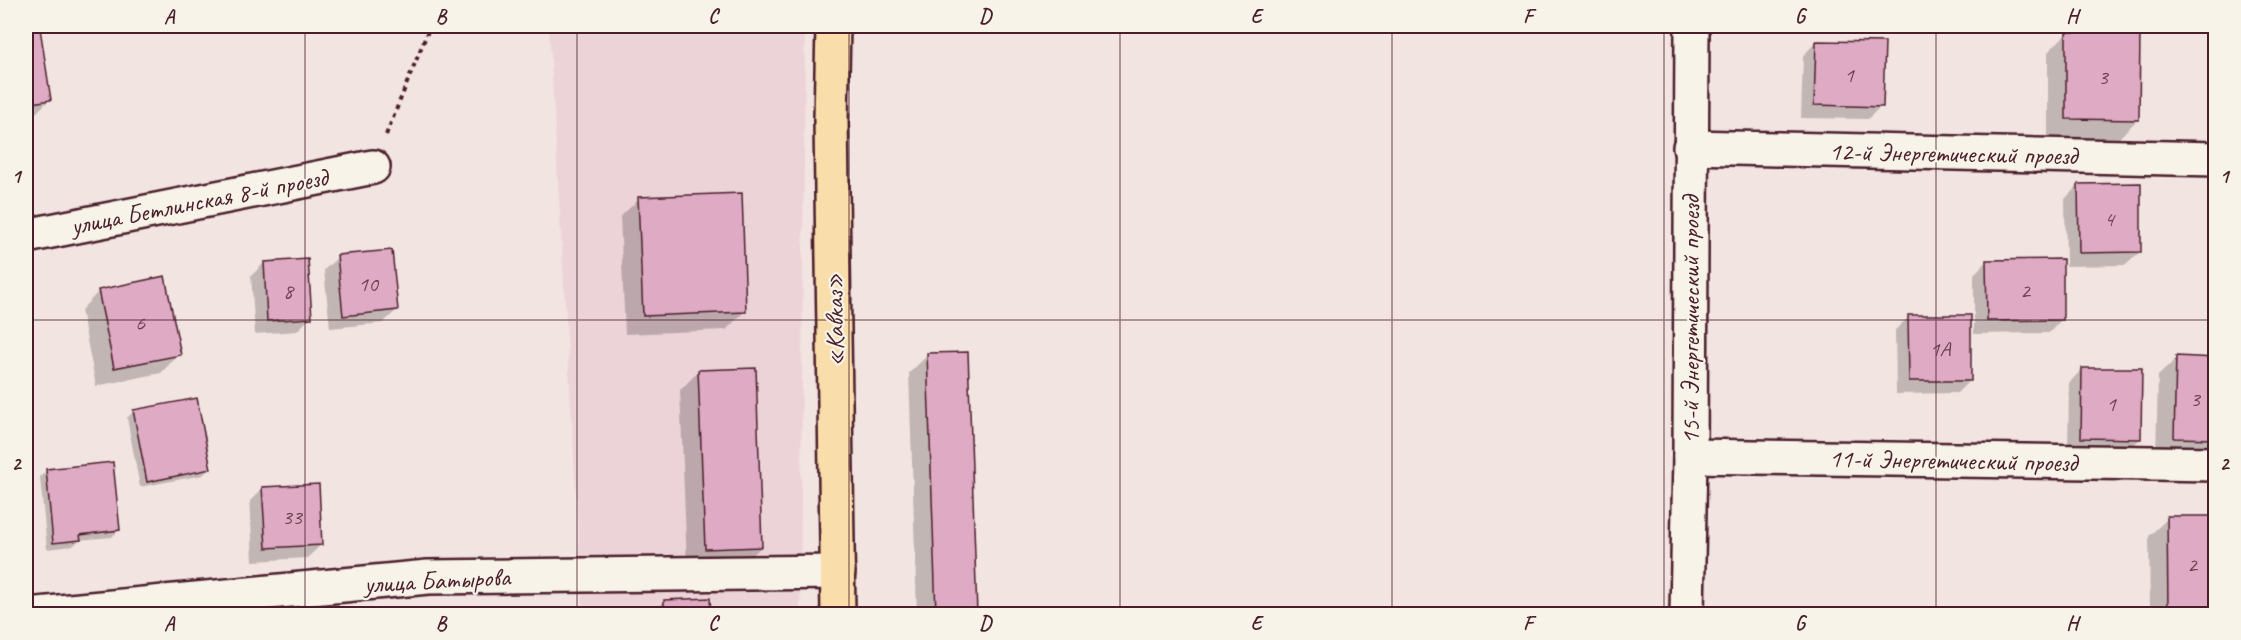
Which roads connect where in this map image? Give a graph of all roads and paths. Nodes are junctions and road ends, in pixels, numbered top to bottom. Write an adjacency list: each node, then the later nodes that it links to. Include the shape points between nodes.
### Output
1 (430, 26): 6 (path)
2 (833, 26): 10 (highway, «Кавказ»)
3 (1692, 26): 4 (street, 15-й Энергетический проезд)
4 (1690, 147): 5 (street, 12-й Энергетический проезд); 8 (street, 15-й Энергетический проезд)
5 (2216, 159)
6 (373, 167): 7 (street, улица Бетлинская 8-й проезд)
7 (26, 236)
8 (1690, 456): 9 (street, 11-й Энергетический проезд); 13 (street, 15-й Энергетический проезд)
9 (2216, 464)
10 (837, 572): 11 (street, улица Батырова, via 428,577); 12 (highway, «Кавказ»)
11 (38, 615)
12 (838, 615)
13 (1687, 615)

